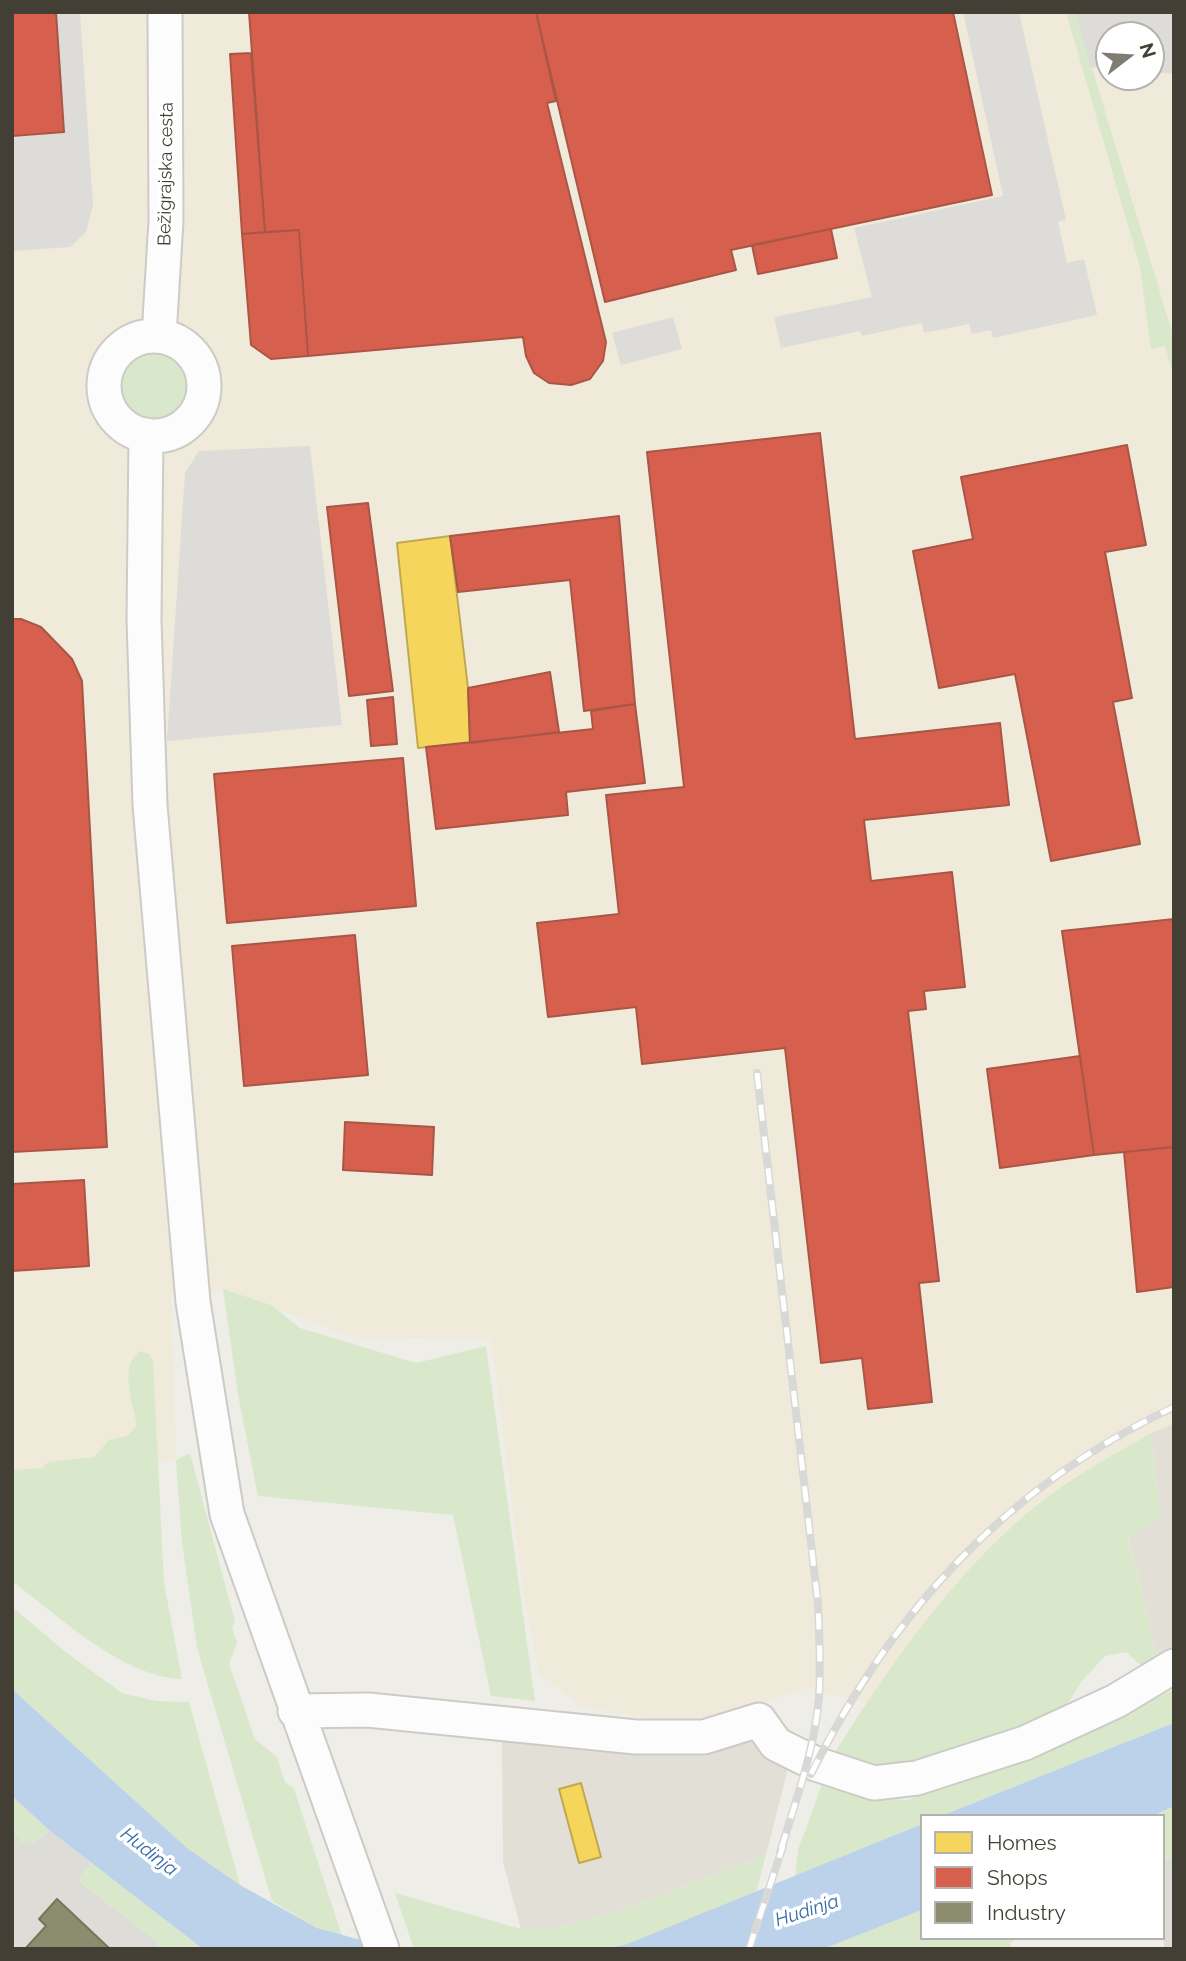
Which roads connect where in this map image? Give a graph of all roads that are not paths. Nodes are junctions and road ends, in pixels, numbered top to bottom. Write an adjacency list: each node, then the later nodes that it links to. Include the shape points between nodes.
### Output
1 (165, 12): 2 (street, Bežigrajska cesta, via 166,221)
2 (159, 336): 3 (street, via 127,344 115,355 104,383 108,405 120,423); 3 (street, via 172,339 193,355 201,368 203,397 192,419 182,427)
3 (146, 435): 5 (street, via 144,619 150,805 193,1302 227,1514)
4 (1174, 1666): 5 (street, via 1116,1701 1025,1743 917,1778 874,1783 776,1744 759,1720 704,1737 636,1737 368,1710)
5 (295, 1711): 6 (street)
6 (382, 1949)

